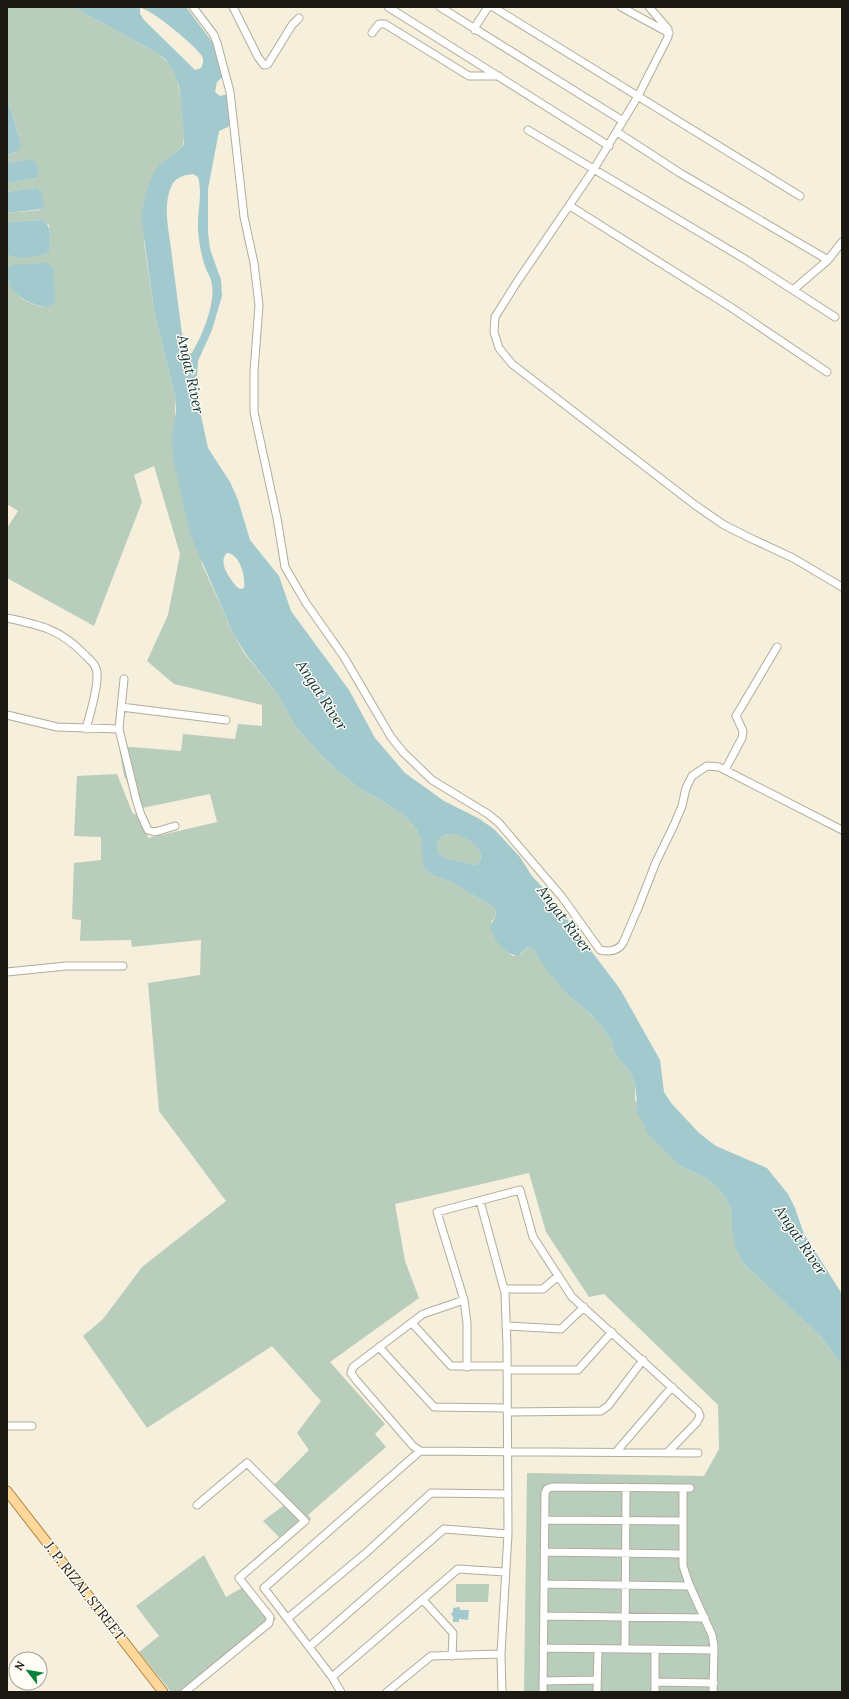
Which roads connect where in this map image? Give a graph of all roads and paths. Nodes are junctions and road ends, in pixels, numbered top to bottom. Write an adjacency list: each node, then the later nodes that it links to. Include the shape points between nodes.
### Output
1 (194, 7): 36 (street, via 214,35 230,92 244,217 254,263 259,305 254,412 277,518 284,567 344,656 391,737 424,774 499,823 562,896 600,950 607,952 620,947 623,943 682,806 692,776 707,766)
2 (233, 7): 9 (street, via 264,65 268,64)
3 (388, 7): 13 (street)
4 (440, 7): 10 (street)
5 (488, 7): 10 (street, via 475,26)
6 (493, 7): 14 (street)
7 (621, 7): 12 (street)
8 (649, 7): 12 (street, via 668,29)
9 (299, 18)
10 (476, 30): 15 (street)
11 (372, 33): 13 (street, via 379,24 385,24 469,76)
12 (668, 33): 14 (street)
13 (499, 76): 18 (street)
14 (638, 96): 15 (street); 20 (street)
15 (623, 121): 17 (street)
16 (528, 130): 19 (street)
17 (617, 132): 18 (street); 23 (street, via 680,173)
18 (609, 146): 19 (street)
19 (594, 169): 21 (street); 24 (street)
20 (800, 196)
21 (570, 206): 26 (street, via 732,308); 27 (street, via 495,317 494,332 499,348 512,364 695,505 724,525 793,558)
22 (842, 242): 23 (street)
23 (828, 260): 24 (street)
24 (793, 290): 25 (street)
25 (835, 317)
26 (827, 372)
27 (842, 587)
28 (7, 618): 34 (street, via 60,633 94,664 97,674)
29 (777, 647): 36 (street, via 736,716 743,731 742,738)
30 (124, 679): 31 (street)
31 (121, 707): 33 (street); 35 (street)
32 (7, 715): 34 (street, via 57,727)
33 (226, 720)
34 (86, 729): 35 (street)
35 (118, 729): 37 (street, via 136,799 148,830 155,832)
36 (725, 770): 38 (street)
37 (175, 826)
38 (842, 830)
39 (123, 966): 40 (street, via 66,966)
40 (7, 972)
41 (480, 1201): 42 (street, via 520,1190 534,1237); 43 (street); 44 (street, via 438,1212)
42 (558, 1276): 43 (street, via 544,1289); 45 (street, via 572,1297)
43 (504, 1289): 47 (street)
44 (464, 1300): 46 (street, via 424,1314); 51 (street)
45 (584, 1307): 47 (street, via 561,1329); 48 (street)
46 (412, 1323): 49 (street); 51 (street, via 451,1366)
47 (506, 1326): 52 (street)
48 (612, 1332): 50 (street); 52 (street, via 578,1370)
49 (379, 1347): 54 (street, via 434,1408); 57 (street, via 353,1367 352,1373 412,1446)
50 (643, 1360): 53 (street); 54 (street, via 608,1406 601,1411)
51 (467, 1367): 52 (street)
52 (507, 1368): 54 (street)
53 (672, 1387): 59 (street); 60 (street, via 698,1411 700,1416)
54 (507, 1410): 58 (street)
55 (7, 1426): 56 (street)
56 (32, 1426)
57 (420, 1451): 58 (street); 80 (street, via 264,1588)
58 (508, 1452): 59 (street); 64 (street)
59 (616, 1452): 60 (street)
60 (668, 1452): 61 (street)
61 (698, 1453)
62 (626, 1488): 66 (street, via 550,1488 545,1493); 67 (street); 68 (street, via 686,1488)
63 (7, 1491): 95 (main road, J. P. RIZAL STREET)
64 (508, 1494): 69 (street); 80 (street, via 431,1493 367,1552)
65 (197, 1506): 96 (street, via 247,1463 305,1521 239,1578 270,1617 269,1623)
66 (545, 1520): 67 (street); 70 (street)
67 (626, 1520): 68 (street); 71 (street)
68 (683, 1521): 72 (street)
69 (508, 1534): 73 (street); 82 (street, via 444,1529)
70 (544, 1552): 71 (street); 74 (street)
71 (626, 1553): 72 (street); 75 (street)
72 (683, 1554): 76 (street, via 683,1566)
73 (506, 1572): 77 (street, via 458,1569); 88 (street)
74 (544, 1584): 75 (street); 78 (street)
75 (625, 1585): 76 (street); 79 (street)
76 (690, 1586): 81 (street)
77 (423, 1600): 89 (street, via 454,1634); 90 (street)
78 (544, 1616): 79 (street); 83 (street)
79 (625, 1617): 81 (street); 85 (street)
80 (288, 1618): 82 (street)
81 (705, 1618): 87 (street, via 712,1635)
82 (309, 1647): 90 (street)
83 (543, 1648): 84 (street); 92 (street)
84 (598, 1649): 85 (street); 91 (street)
85 (625, 1649): 86 (street)
86 (655, 1650): 87 (street); 93 (street)
87 (714, 1650): 94 (street)
88 (501, 1654): 89 (street); 99 (street)
89 (452, 1656): 98 (street, via 431,1656)
90 (332, 1677): 97 (street)
91 (597, 1680): 92 (street); 101 (street)
92 (543, 1681): 100 (street)
93 (655, 1682): 94 (street); 102 (street)
94 (714, 1683): 103 (street)
95 (163, 1692)
96 (185, 1692)
97 (341, 1692)
98 (387, 1692)
99 (502, 1692)
100 (543, 1692)
101 (597, 1692)
102 (655, 1692)
103 (713, 1692)

